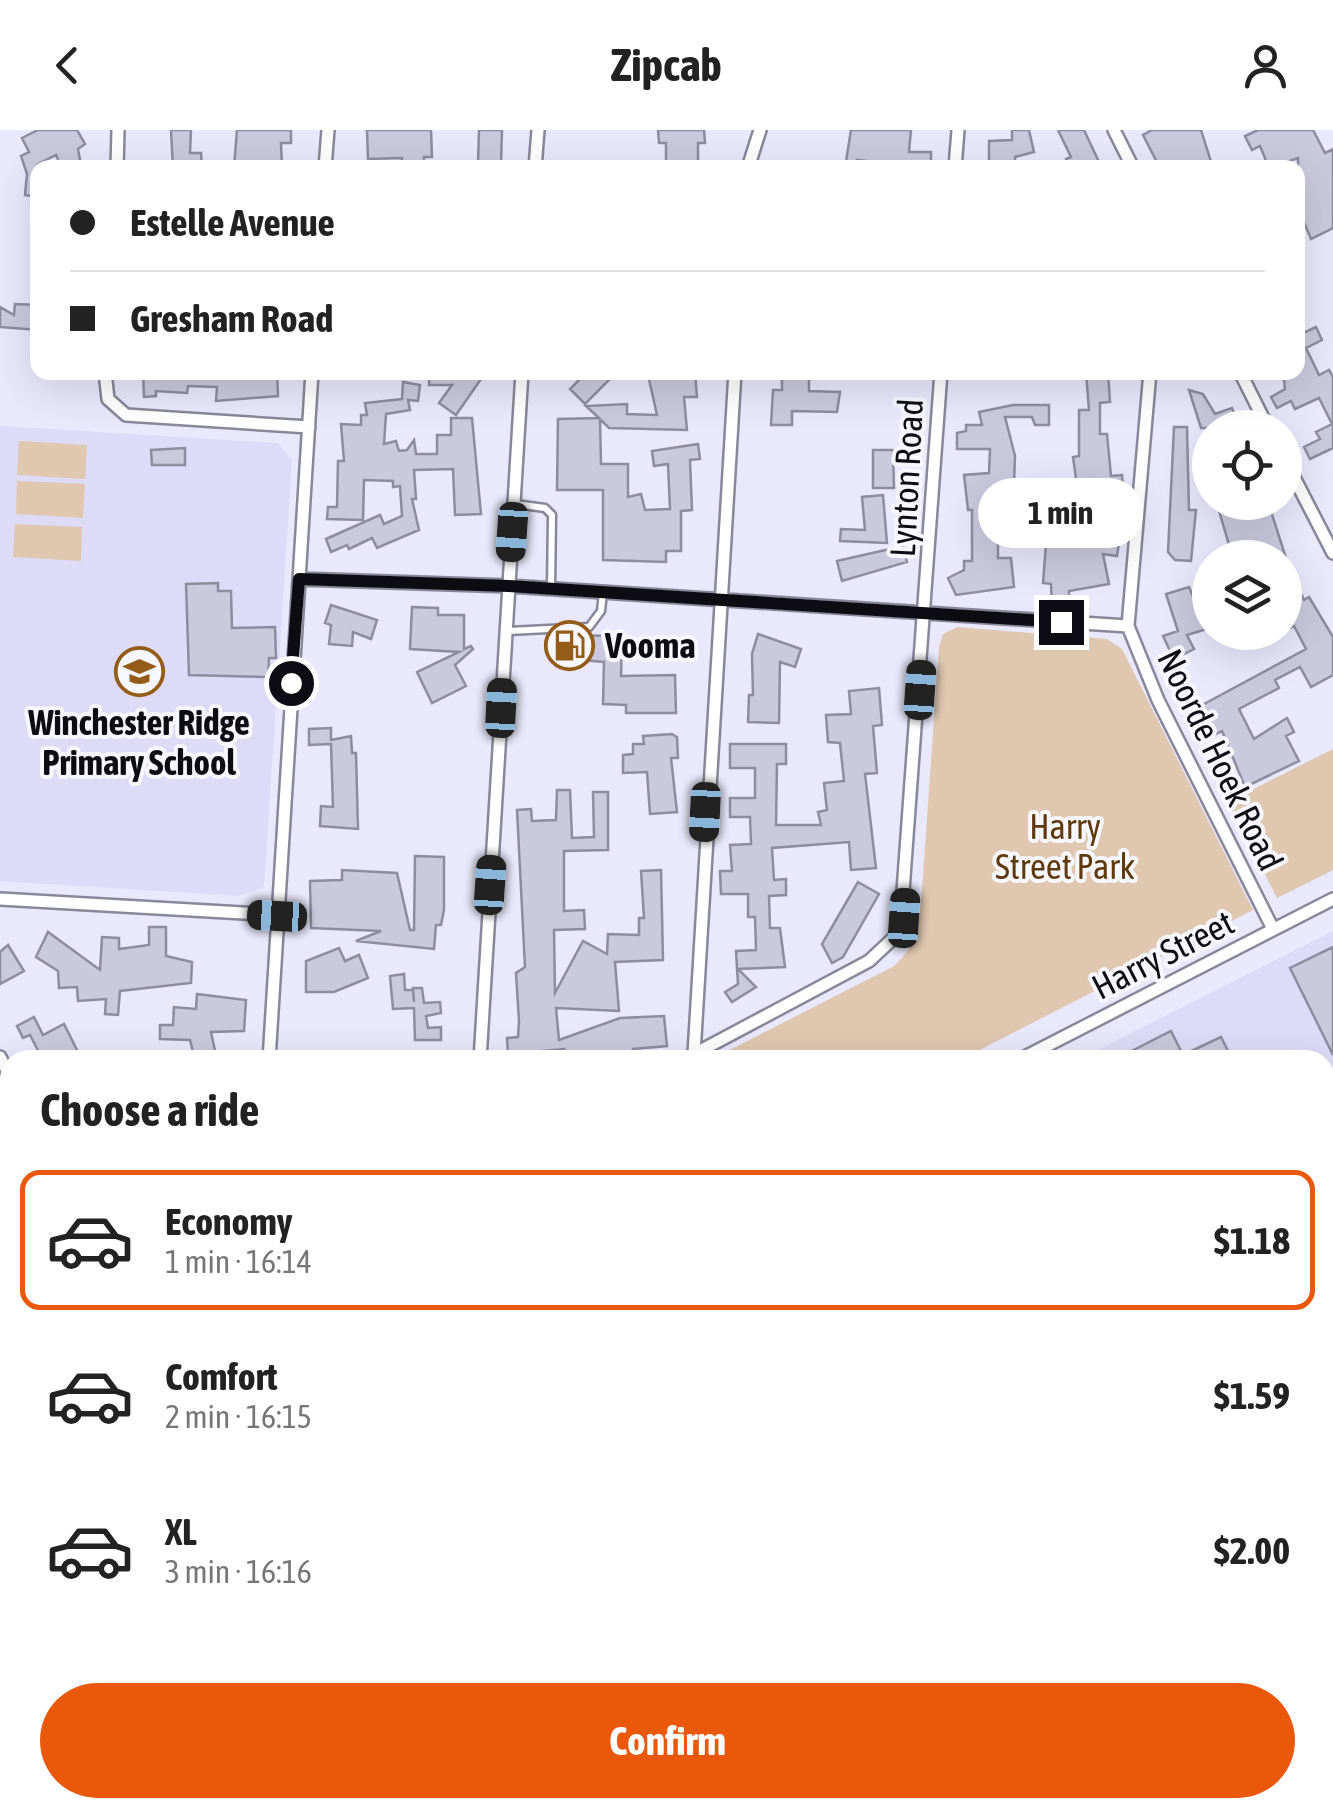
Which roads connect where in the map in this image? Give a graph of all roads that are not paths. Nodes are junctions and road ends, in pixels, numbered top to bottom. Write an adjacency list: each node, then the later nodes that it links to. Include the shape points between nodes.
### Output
1 (118, 130): 7 (street)
2 (328, 130): 8 (street)
3 (538, 130): 9 (street)
4 (760, 130): 10 (street)
5 (958, 130): 11 (street)
6 (1114, 130): 12 (street)
7 (117, 160)
8 (326, 160)
9 (536, 160)
10 (751, 160)
11 (956, 160)
12 (1130, 160)
13 (106, 380): 21 (street, via 108,399 126,415)
14 (312, 380): 21 (street)
15 (522, 380): 23 (street)
16 (733, 380): 29 (street)
17 (940, 380): 30 (street, Lynton Road)
18 (1149, 380): 31 (street, Noorde Hoek Road)
19 (1244, 380): 20 (street)
20 (1259, 410)
21 (309, 427): 25 (street)
22 (1302, 493): 24 (street)
23 (514, 504): 26 (street); 27 (lane, via 552,515)
24 (1333, 553)
25 (299, 579): 26 (street); 35 (street)
26 (509, 586): 27 (street); 32 (street)
27 (551, 589): 28 (street)
28 (604, 592): 29 (street); 32 (lane, via 589,627)
29 (719, 600): 30 (street); 39 (street)
30 (926, 614): 31 (street); 40 (street, Lynton Road, via 900,932 868,961)
31 (1128, 626): 36 (street, Noorde Hoek Road)
32 (506, 631): 38 (street)
33 (0, 899): 35 (street)
34 (1333, 899): 36 (street, Harry Street)
35 (277, 916): 37 (street)
36 (1273, 929): 41 (street, Harry Street)
37 (270, 1050)
38 (481, 1050)
39 (689, 1050)
40 (702, 1050)
41 (1038, 1050)

